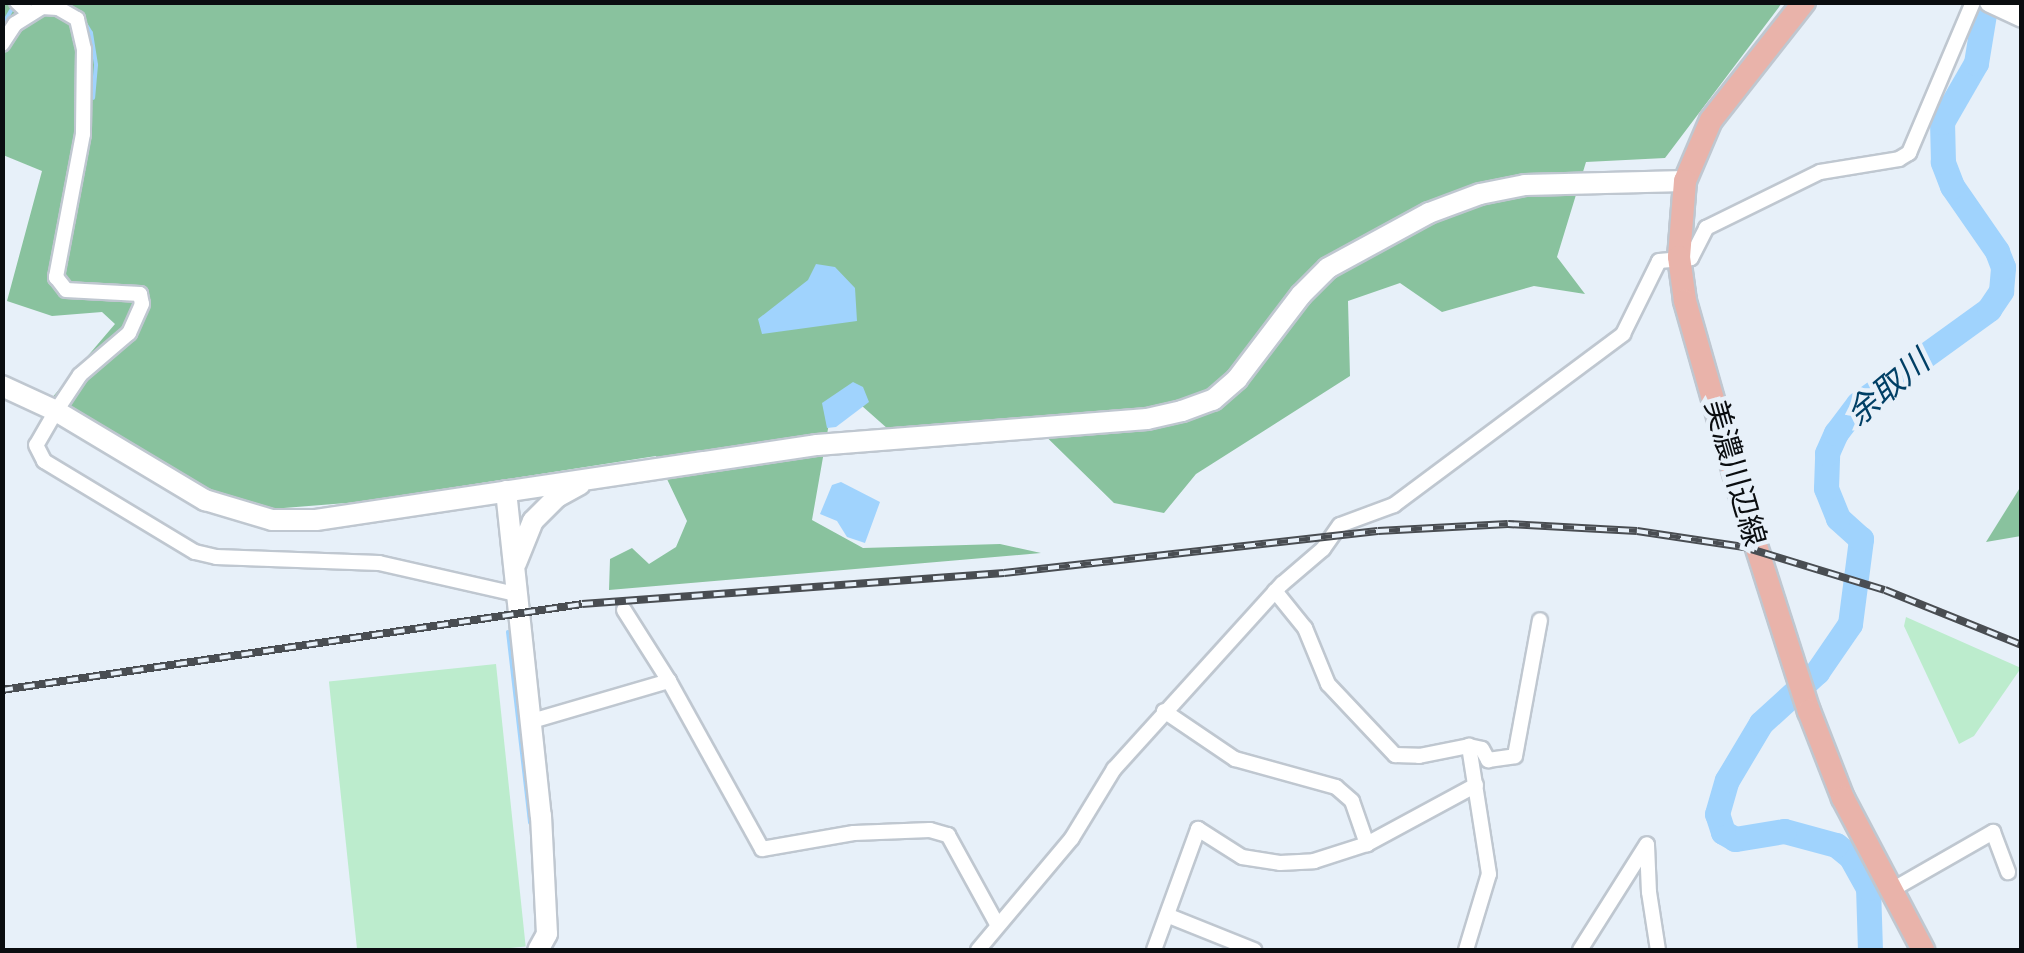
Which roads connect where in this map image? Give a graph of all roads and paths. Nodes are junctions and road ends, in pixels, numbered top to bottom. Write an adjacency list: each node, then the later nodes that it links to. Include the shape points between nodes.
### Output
1 (1804, 2): 7 (main road, 美濃川辺線, via 1711,120)
2 (1973, 2): 8 (street, via 1909,153 1820,172 1706,228 1691,258)
3 (1991, 3): 5 (street)
4 (23, 8): 6 (street); 10 (street, via 58,8 77,19 84,49 84,134 56,277 66,290 140,294 142,304 130,334 80,376)
5 (2022, 18)
6 (2, 44)
7 (1685, 181): 8 (main road, 美濃川辺線); 11 (street, via 1526,184 1429,214 1328,268 1237,380 1214,400 1182,411 817,445)
8 (1679, 257): 14 (street, via 1658,261 1623,334 1394,506 1340,525); 25 (main road, 美濃川辺線, via 1790,659 1836,783)
9 (2, 386): 10 (street)
10 (56, 411): 12 (street, via 204,500 272,520 316,520); 15 (street, via 36,445 44,461 196,552 379,563)
11 (590, 478): 12 (street); 13 (street, via 533,521)
12 (506, 492): 13 (street)
13 (514, 570): 15 (street)
14 (1275, 591): 19 (street); 21 (street, via 1305,628 1328,684 1395,755)
15 (516, 594): 20 (street)
16 (624, 610): 18 (street)
17 (1540, 620): 21 (street, via 1515,756 1488,760 1482,749)
18 (669, 681): 20 (street); 27 (street, via 762,850 854,833 948,835)
19 (1164, 711): 23 (street, via 1235,759 1336,786 1352,802); 27 (street, via 1114,769 1072,838)
20 (532, 721): 28 (street, via 546,934)
21 (1469, 746): 22 (street)
22 (1476, 786): 23 (street); 32 (street, via 1489,874)
23 (1368, 844): 26 (street, via 1280,863 1242,857 1198,829)
24 (2008, 872): 25 (street, via 1993,832)
25 (1890, 890): 35 (main road, 美濃川辺線)
26 (1169, 916): 30 (street); 31 (street)
27 (996, 924): 29 (street)
28 (538, 950)
29 (978, 950)
30 (1154, 950)
31 (1254, 950)
32 (1466, 950)
33 (1580, 950): 34 (street, via 1648,844)
34 (1658, 950)
35 (1923, 950)

